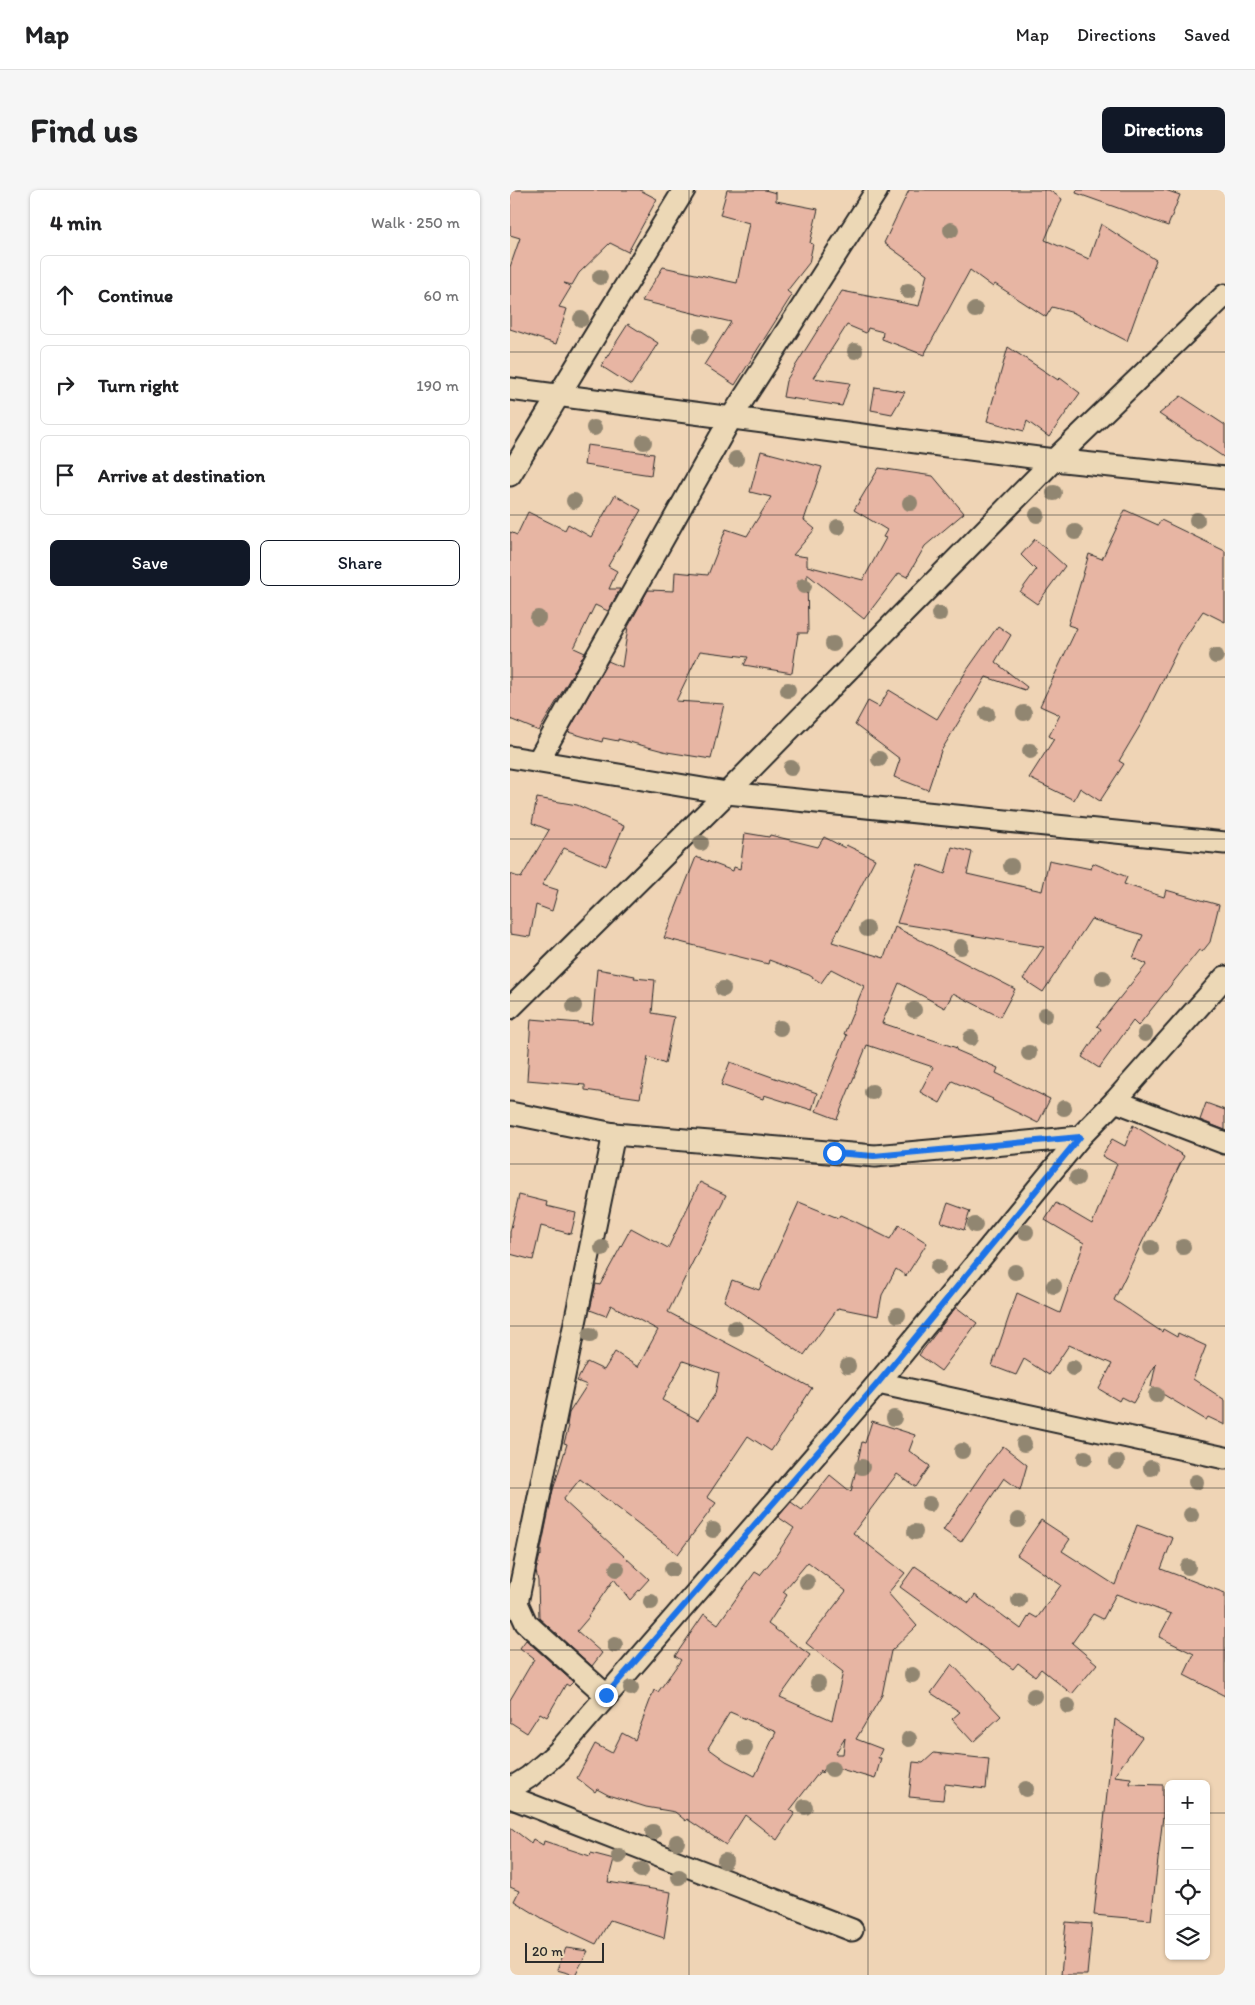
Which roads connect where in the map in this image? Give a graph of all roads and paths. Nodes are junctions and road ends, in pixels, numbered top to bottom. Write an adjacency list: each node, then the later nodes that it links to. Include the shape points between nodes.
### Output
1 (684, 190): 5 (street)
2 (877, 190): 6 (street)
3 (1225, 295): 7 (street)
4 (510, 389): 5 (street)
5 (558, 394): 6 (street); 8 (street)
6 (731, 418): 7 (street); 11 (street)
7 (1054, 460): 9 (street); 12 (street)
8 (510, 475)
9 (1225, 478)
10 (510, 757): 11 (street)
11 (538, 761): 12 (street)
12 (727, 793): 13 (street); 15 (street)
13 (1225, 843)
14 (1225, 977): 16 (street)
15 (510, 1008)
16 (1116, 1101): 19 (street); 20 (street)
17 (510, 1113): 18 (street)
18 (614, 1134): 19 (street, via 874,1156); 23 (street, via 517,1603 526,1623)
19 (1080, 1137): 21 (street)
20 (1225, 1143)
21 (878, 1383): 22 (street); 23 (street)
22 (1225, 1458)
23 (606, 1695): 24 (street, via 558,1752 530,1777)
24 (510, 1789)
25 (510, 1797): 26 (street)
26 (852, 1930)

